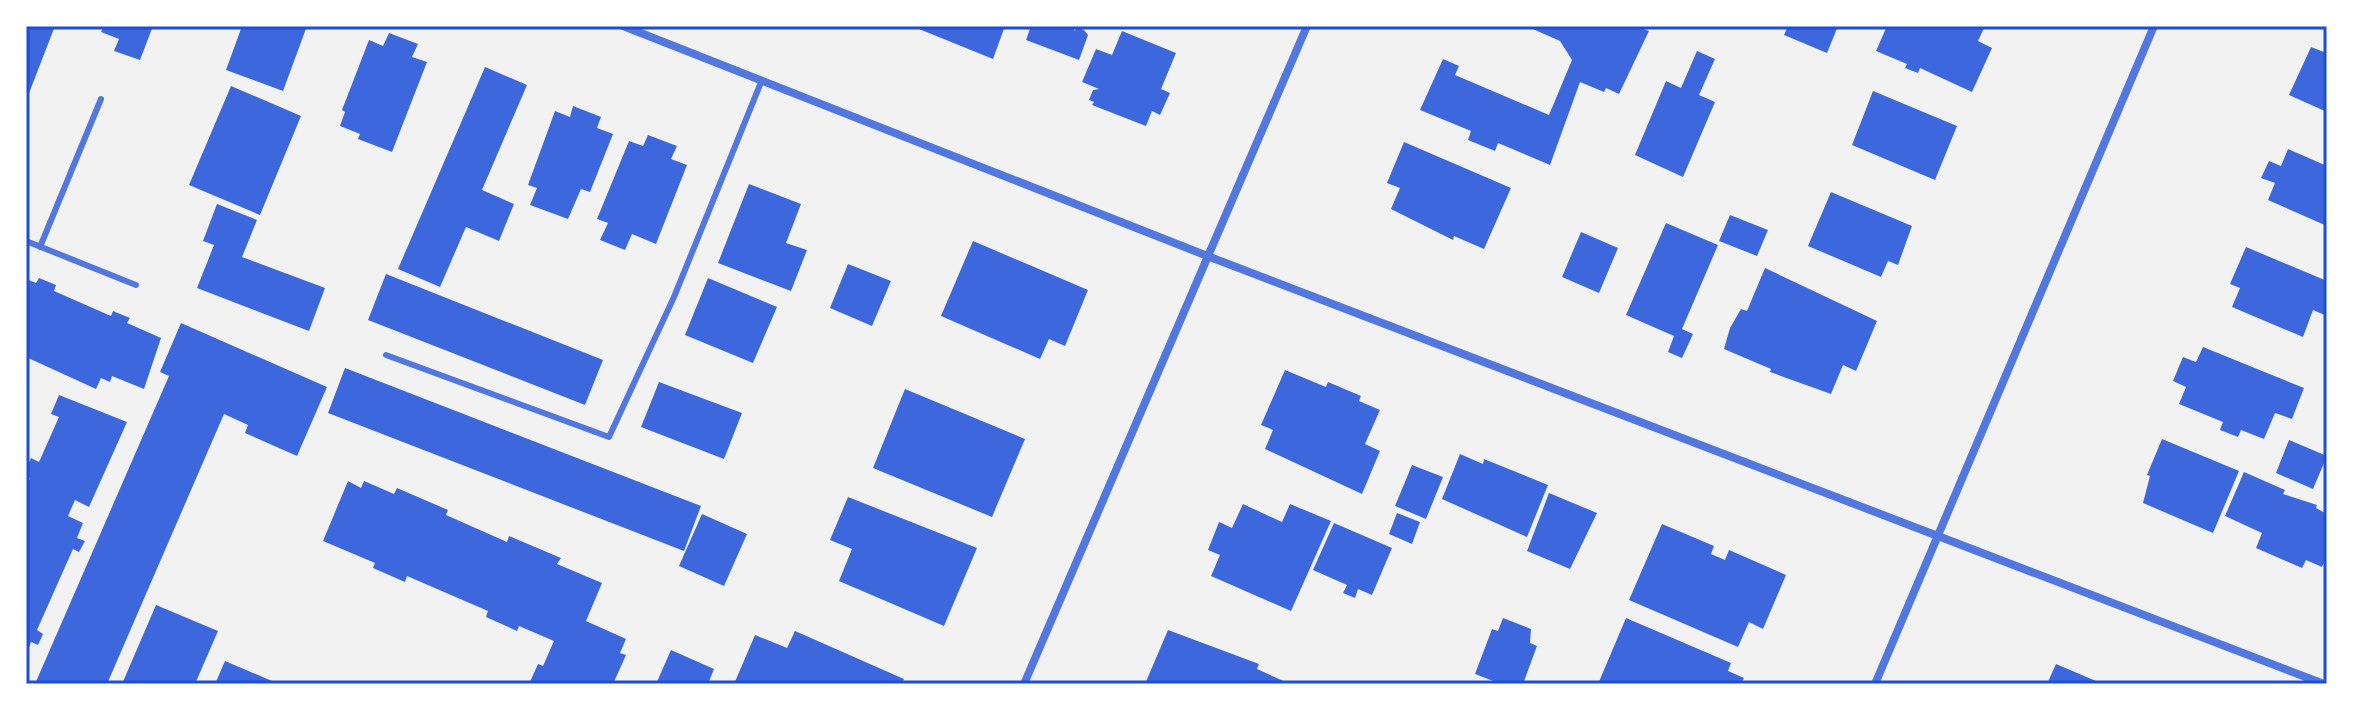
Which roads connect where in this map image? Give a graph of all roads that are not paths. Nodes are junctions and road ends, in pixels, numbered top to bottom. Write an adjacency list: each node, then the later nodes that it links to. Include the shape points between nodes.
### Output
1 (623, 26): 4 (street)
2 (1307, 26): 8 (street)
3 (2154, 26): 11 (street)
4 (762, 80): 8 (street); 10 (lane, via 674,297 609,437)
5 (101, 99): 7 (lane)
6 (26, 241): 7 (lane)
7 (40, 247): 9 (lane)
8 (1210, 257): 11 (street); 12 (street)
9 (136, 285)
10 (386, 355)
11 (1940, 534): 13 (street); 14 (street)
12 (1024, 684)
13 (1875, 684)
14 (2324, 684)

